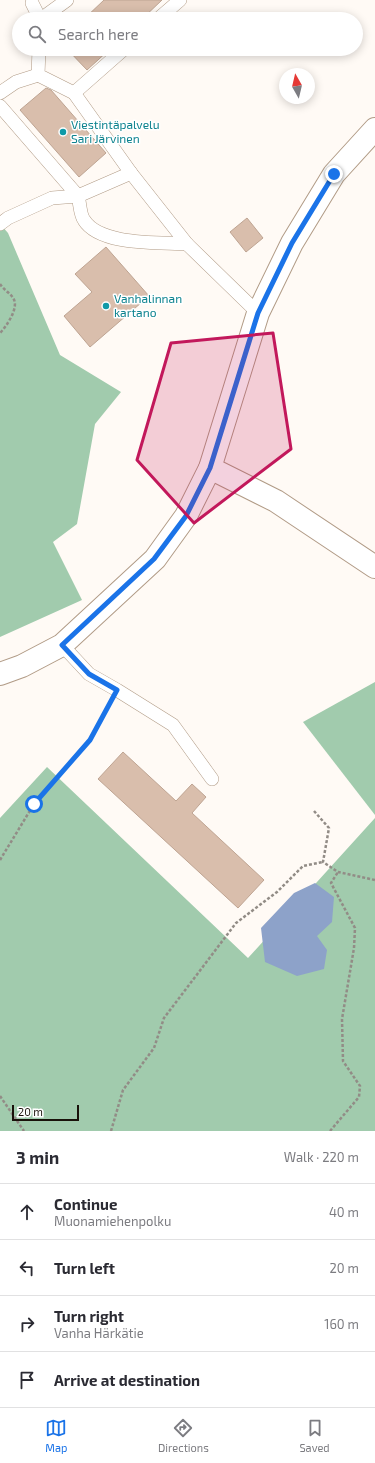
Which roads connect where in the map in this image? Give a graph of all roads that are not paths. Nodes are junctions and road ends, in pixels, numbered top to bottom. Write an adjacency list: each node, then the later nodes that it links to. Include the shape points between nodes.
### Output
1 (67, 0): 5 (lane)
2 (180, 0): 6 (lane)
3 (32, 3): 4 (lane)
4 (36, 12)
5 (50, 12)
6 (166, 12)
7 (39, 56): 9 (lane)
8 (116, 56): 11 (lane)
9 (38, 75): 10 (lane, via 16,82); 11 (lane)
10 (0, 93)
11 (74, 93): 14 (lane)
12 (0, 106): 15 (lane)
13 (375, 129): 18 (street, via 334,174 292,243)
14 (131, 173): 15 (lane); 17 (lane)
15 (78, 196): 16 (lane, via 52,198); 17 (lane, via 84,220 98,234 118,239)
16 (0, 224)
17 (187, 244): 18 (lane)
18 (258, 313): 19 (street)
19 (210, 468): 20 (street, via 276,501); 21 (street, via 186,516 154,559)
20 (375, 567)
21 (62, 645): 22 (street, via 22,666); 23 (lane, via 89,674 173,725)
22 (0, 674)
23 (212, 779)

